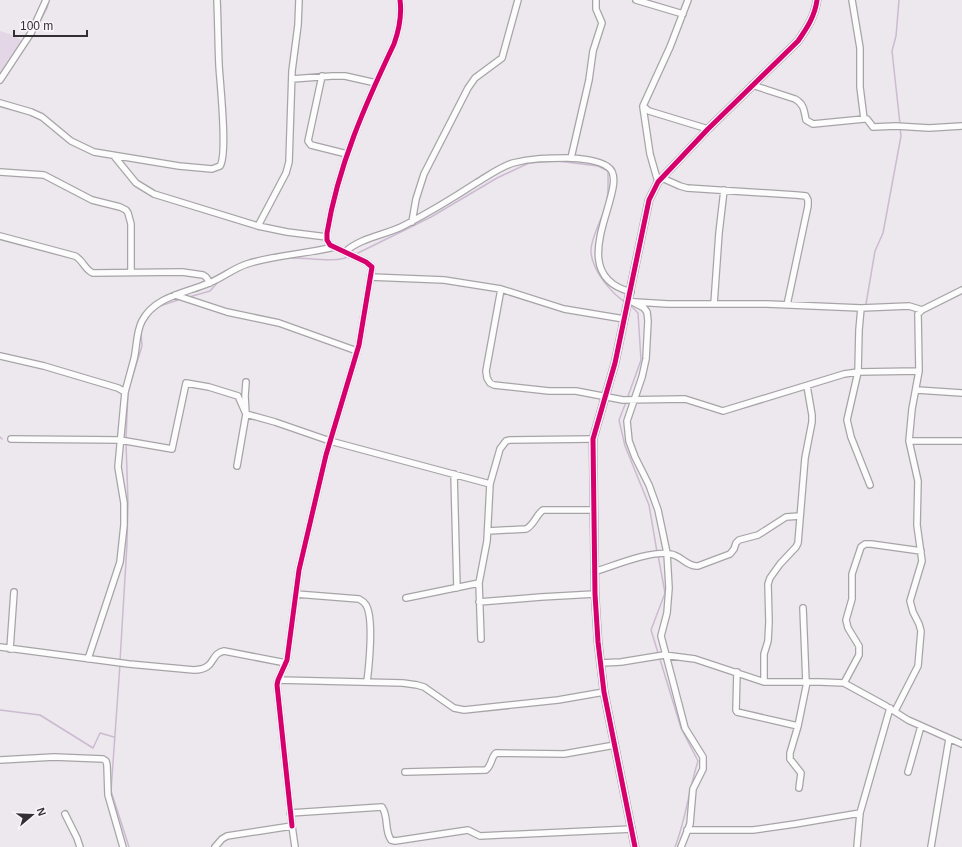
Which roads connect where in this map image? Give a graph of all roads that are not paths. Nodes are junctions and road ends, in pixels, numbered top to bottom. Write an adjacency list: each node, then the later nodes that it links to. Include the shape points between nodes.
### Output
1 (46, 0): 14 (street, via 31,33)
2 (218, 0): 23 (street, via 223,124 223,160 220,166 212,169 179,166)
3 (299, 0): 13 (street)
4 (400, 0): 15 (street, via 398,33)
5 (518, 0): 28 (street, via 502,58 475,78 468,88 424,174)
6 (596, 0): 24 (street, via 596,9 602,23 593,51)
7 (636, 0): 11 (street)
8 (688, 0): 11 (street)
9 (817, 0): 16 (street, via 810,24 798,41)
10 (852, 0): 19 (street, via 860,48 860,87)
11 (683, 14): 18 (street)
12 (322, 76): 13 (street); 15 (street, via 345,76); 22 (street, via 308,141 311,145)
13 (292, 79): 29 (street, via 290,162)
14 (0, 80)
15 (376, 83): 22 (street)
16 (752, 85): 19 (street, via 798,100 804,106 806,120 813,124); 21 (street)
17 (0, 103): 23 (street, via 42,117 71,141 86,149)
18 (643, 107): 21 (street); 26 (street, via 650,154)
19 (864, 119): 20 (street, via 873,127)
20 (962, 126)
21 (708, 129): 26 (street)
22 (347, 154): 31 (street, via 331,210)
23 (114, 156): 29 (street, via 136,183 146,190)
24 (571, 158): 28 (street, via 537,158 504,167); 39 (street, via 607,166 612,171 612,193 598,256 606,277 617,288)
25 (0, 172): 34 (street, via 44,176 92,200 126,210 131,224)
26 (660, 180): 27 (street, via 683,187); 39 (street, via 650,200)
27 (724, 190): 43 (street); 44 (street, via 808,198)
28 (412, 222): 33 (street, via 362,242)
29 (258, 226): 31 (street)
30 (0, 236): 34 (street, via 75,256 93,273)
31 (327, 237): 32 (street, via 328,243)
32 (334, 247): 33 (street); 36 (street, via 247,264)
33 (347, 251): 35 (street, via 372,267)
34 (131, 272): 36 (street, via 199,274 206,277)
35 (370, 277): 37 (street, via 444,280); 48 (street)
36 (210, 283): 40 (street)
37 (502, 289): 47 (street, via 564,309); 57 (street, via 486,371 490,383 532,389 576,391)
38 (961, 290): 41 (street); 46 (street)
39 (631, 292): 42 (street)
40 (175, 295): 48 (street, via 227,312 279,323); 55 (street, via 154,305 142,321)
41 (962, 298)
42 (629, 302): 43 (street); 47 (street); 58 (street, via 644,308 648,321 646,359)
43 (714, 304): 44 (street)
44 (787, 305): 45 (street)
45 (861, 308): 46 (street, via 909,306); 51 (street)
46 (922, 310): 50 (street, via 918,316)
47 (624, 319): 57 (street)
48 (357, 351): 63 (street)
49 (0, 356): 55 (street)
50 (919, 371): 51 (street); 54 (street)
51 (858, 372): 53 (street); 69 (street, via 847,420 855,450)
52 (246, 382): 59 (street)
53 (807, 386): 58 (street, via 723,411 685,400); 71 (street, via 812,422 805,458)
54 (917, 390): 56 (street); 64 (street)
55 (125, 392): 62 (street)
56 (962, 393)
57 (605, 397): 58 (street); 61 (street)
58 (633, 400): 74 (street, via 627,421 628,441 658,510)
59 (246, 414): 62 (street, via 238,396 186,383 172,449); 63 (street); 66 (street)
60 (11, 439): 62 (street)
61 (593, 439): 68 (street, via 506,441 500,449); 70 (street)
62 (120, 440): 88 (street, via 118,467 124,503 120,562)
63 (330, 441): 67 (street); 79 (street, via 299,570)
64 (909, 441): 65 (street); 73 (street, via 918,481 917,525)
65 (962, 441)
66 (237, 466)
67 (454, 474): 68 (street); 77 (street)
68 (490, 484): 72 (street)
69 (870, 485)
70 (594, 510): 72 (street, via 543,510 526,529); 75 (street)
71 (800, 516): 74 (street, via 786,517 758,535 737,541 730,554 698,566 694,567 675,555); 94 (street, via 798,543 780,564 768,584 768,641 764,654)
72 (488, 530): 76 (street, via 488,541)
73 (921, 551): 96 (street, via 871,544 861,546 852,574 852,599 846,620 860,655); 98 (street, via 921,567 910,601 920,628 918,666)
74 (666, 553): 75 (street, via 624,562); 87 (street, via 669,588 667,613 661,636)
75 (594, 572): 80 (street)
76 (478, 583): 77 (street); 82 (street)
77 (457, 588): 81 (street)
78 (14, 592): 86 (street)
79 (296, 594): 89 (street); 93 (street, via 359,599 366,604 370,632)
80 (595, 594): 82 (street); 90 (street)
81 (406, 598)
82 (479, 602): 84 (street)
83 (803, 608): 95 (street)
84 (481, 639)
85 (0, 647): 86 (street)
86 (10, 649): 88 (street)
87 (665, 655): 90 (street); 91 (street, via 695,659); 113 (street, via 686,728 703,757 702,768 693,789 691,817)
88 (88, 659): 89 (street, via 200,669 211,664 217,653 224,651)
89 (286, 663): 92 (street)
90 (601, 663): 97 (street)
91 (737, 672): 94 (street); 99 (street, via 737,712)
92 (278, 680): 93 (street); 108 (street)
93 (367, 682): 97 (street, via 417,685 454,708 464,710)
94 (764, 682): 95 (street)
95 (807, 682): 96 (street); 99 (street)
96 (844, 683): 98 (street)
97 (604, 692): 103 (street)
98 (892, 710): 100 (street); 109 (street)
99 (798, 726): 107 (street, via 789,756 801,773)
100 (921, 726): 101 (street); 106 (street)
101 (949, 739): 102 (street); 121 (street)
102 (962, 744)
103 (615, 745): 105 (street, via 564,754 496,752 490,767 486,770); 112 (street)
104 (0, 760): 115 (street, via 54,757 106,761 108,795)
105 (405, 772)
106 (908, 772)
107 (798, 788)
108 (290, 813): 111 (street); 112 (street, via 382,807 388,836 390,840 395,841 468,830 480,836)
109 (860, 813): 113 (street, via 753,830); 120 (street)
110 (65, 814): 114 (street)
111 (292, 826): 116 (street, via 227,836); 117 (street)
112 (632, 829): 118 (street)
113 (687, 830): 119 (street)
114 (80, 847)
115 (123, 847)
116 (215, 847)
117 (294, 847)
118 (635, 847)
119 (681, 847)
120 (857, 847)
121 (932, 847)

